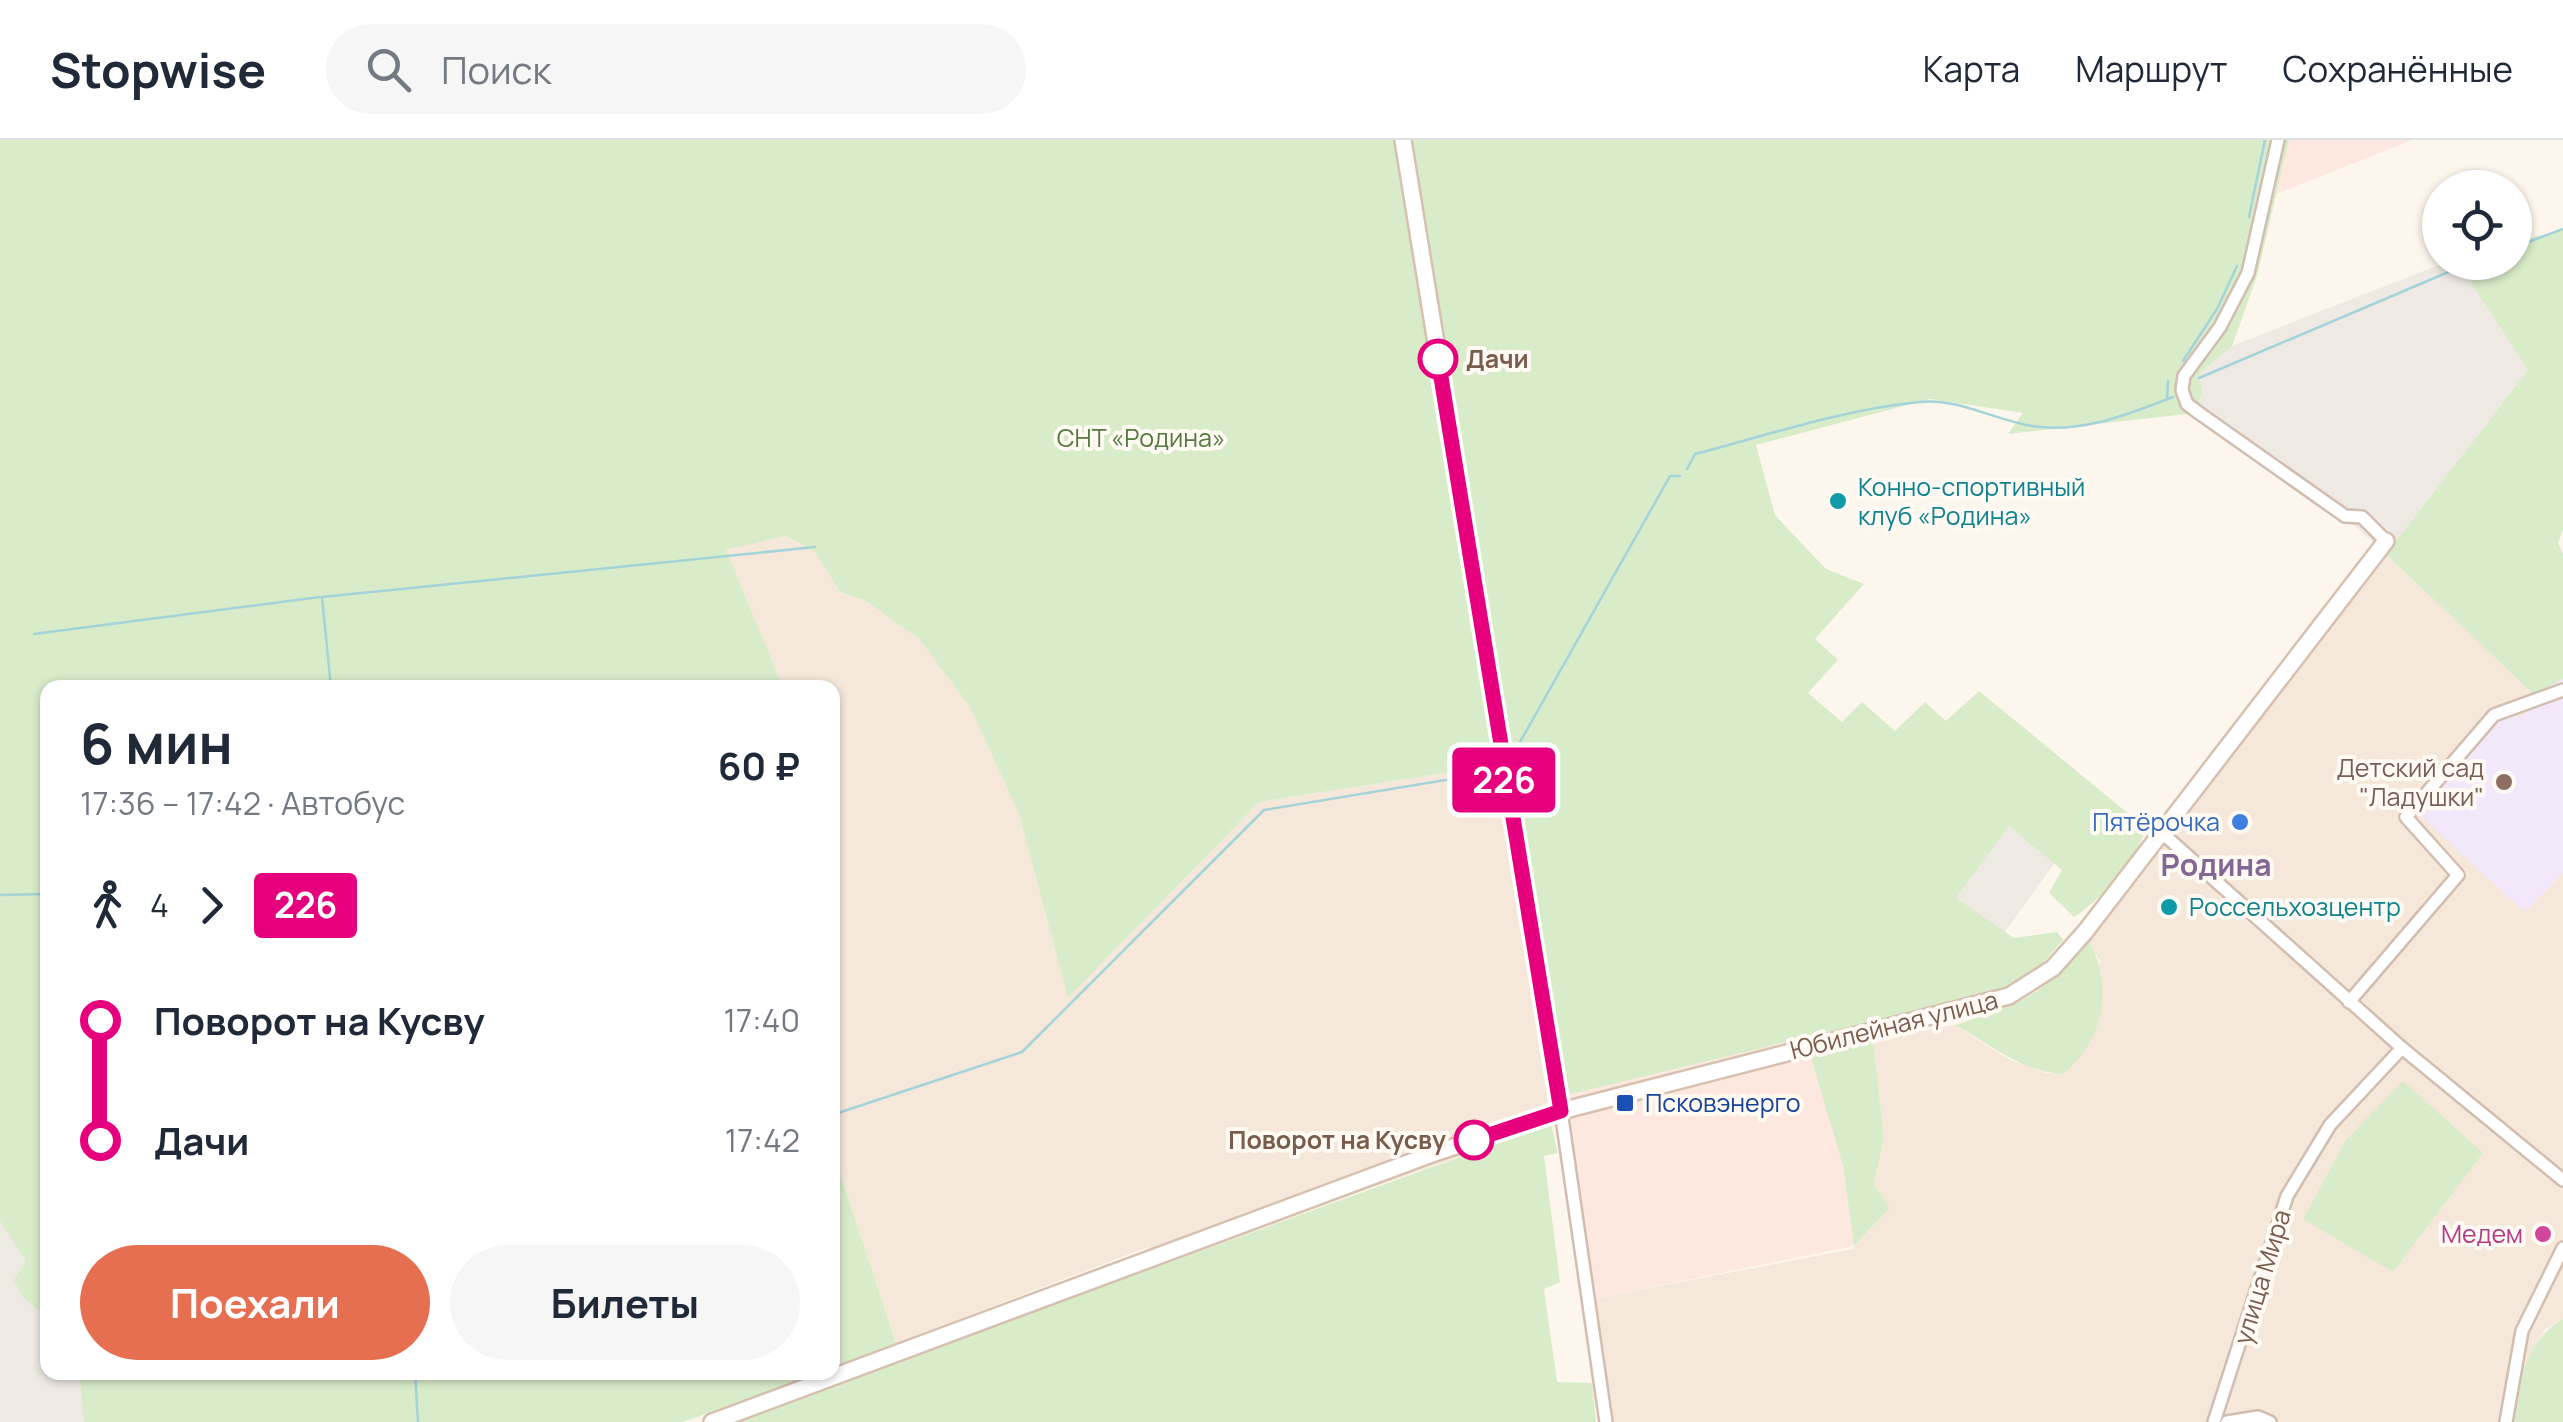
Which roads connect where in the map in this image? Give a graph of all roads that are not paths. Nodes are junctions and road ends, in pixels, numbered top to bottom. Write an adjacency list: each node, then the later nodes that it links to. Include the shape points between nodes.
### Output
1 (1403, 140): 8 (street)
2 (2278, 140): 3 (street, via 2248,273 2226,318 2184,376 2182,390 2199,413 2345,516 2362,517)
3 (2386, 541): 5 (street, Юбилейная улица)
4 (2563, 690): 6 (street, via 2494,715 2406,817 2458,875)
5 (2160, 831): 6 (street); 8 (street, Юбилейная улица, via 2053,968 2009,996)
6 (2349, 1002): 7 (street)
7 (2402, 1048): 9 (street); 15 (street, улица Мира, via 2330,1125 2287,1196)
8 (1561, 1111): 11 (street, Юбилейная улица); 14 (street)
9 (2563, 1180)
10 (2563, 1248): 18 (street, via 2522,1331)
11 (840, 1374)
12 (825, 1380): 13 (street, Юбилейная улица)
13 (712, 1422)
14 (1606, 1422)
15 (2214, 1422)
16 (2227, 1422): 17 (street)
17 (2270, 1422)
18 (2506, 1422)

